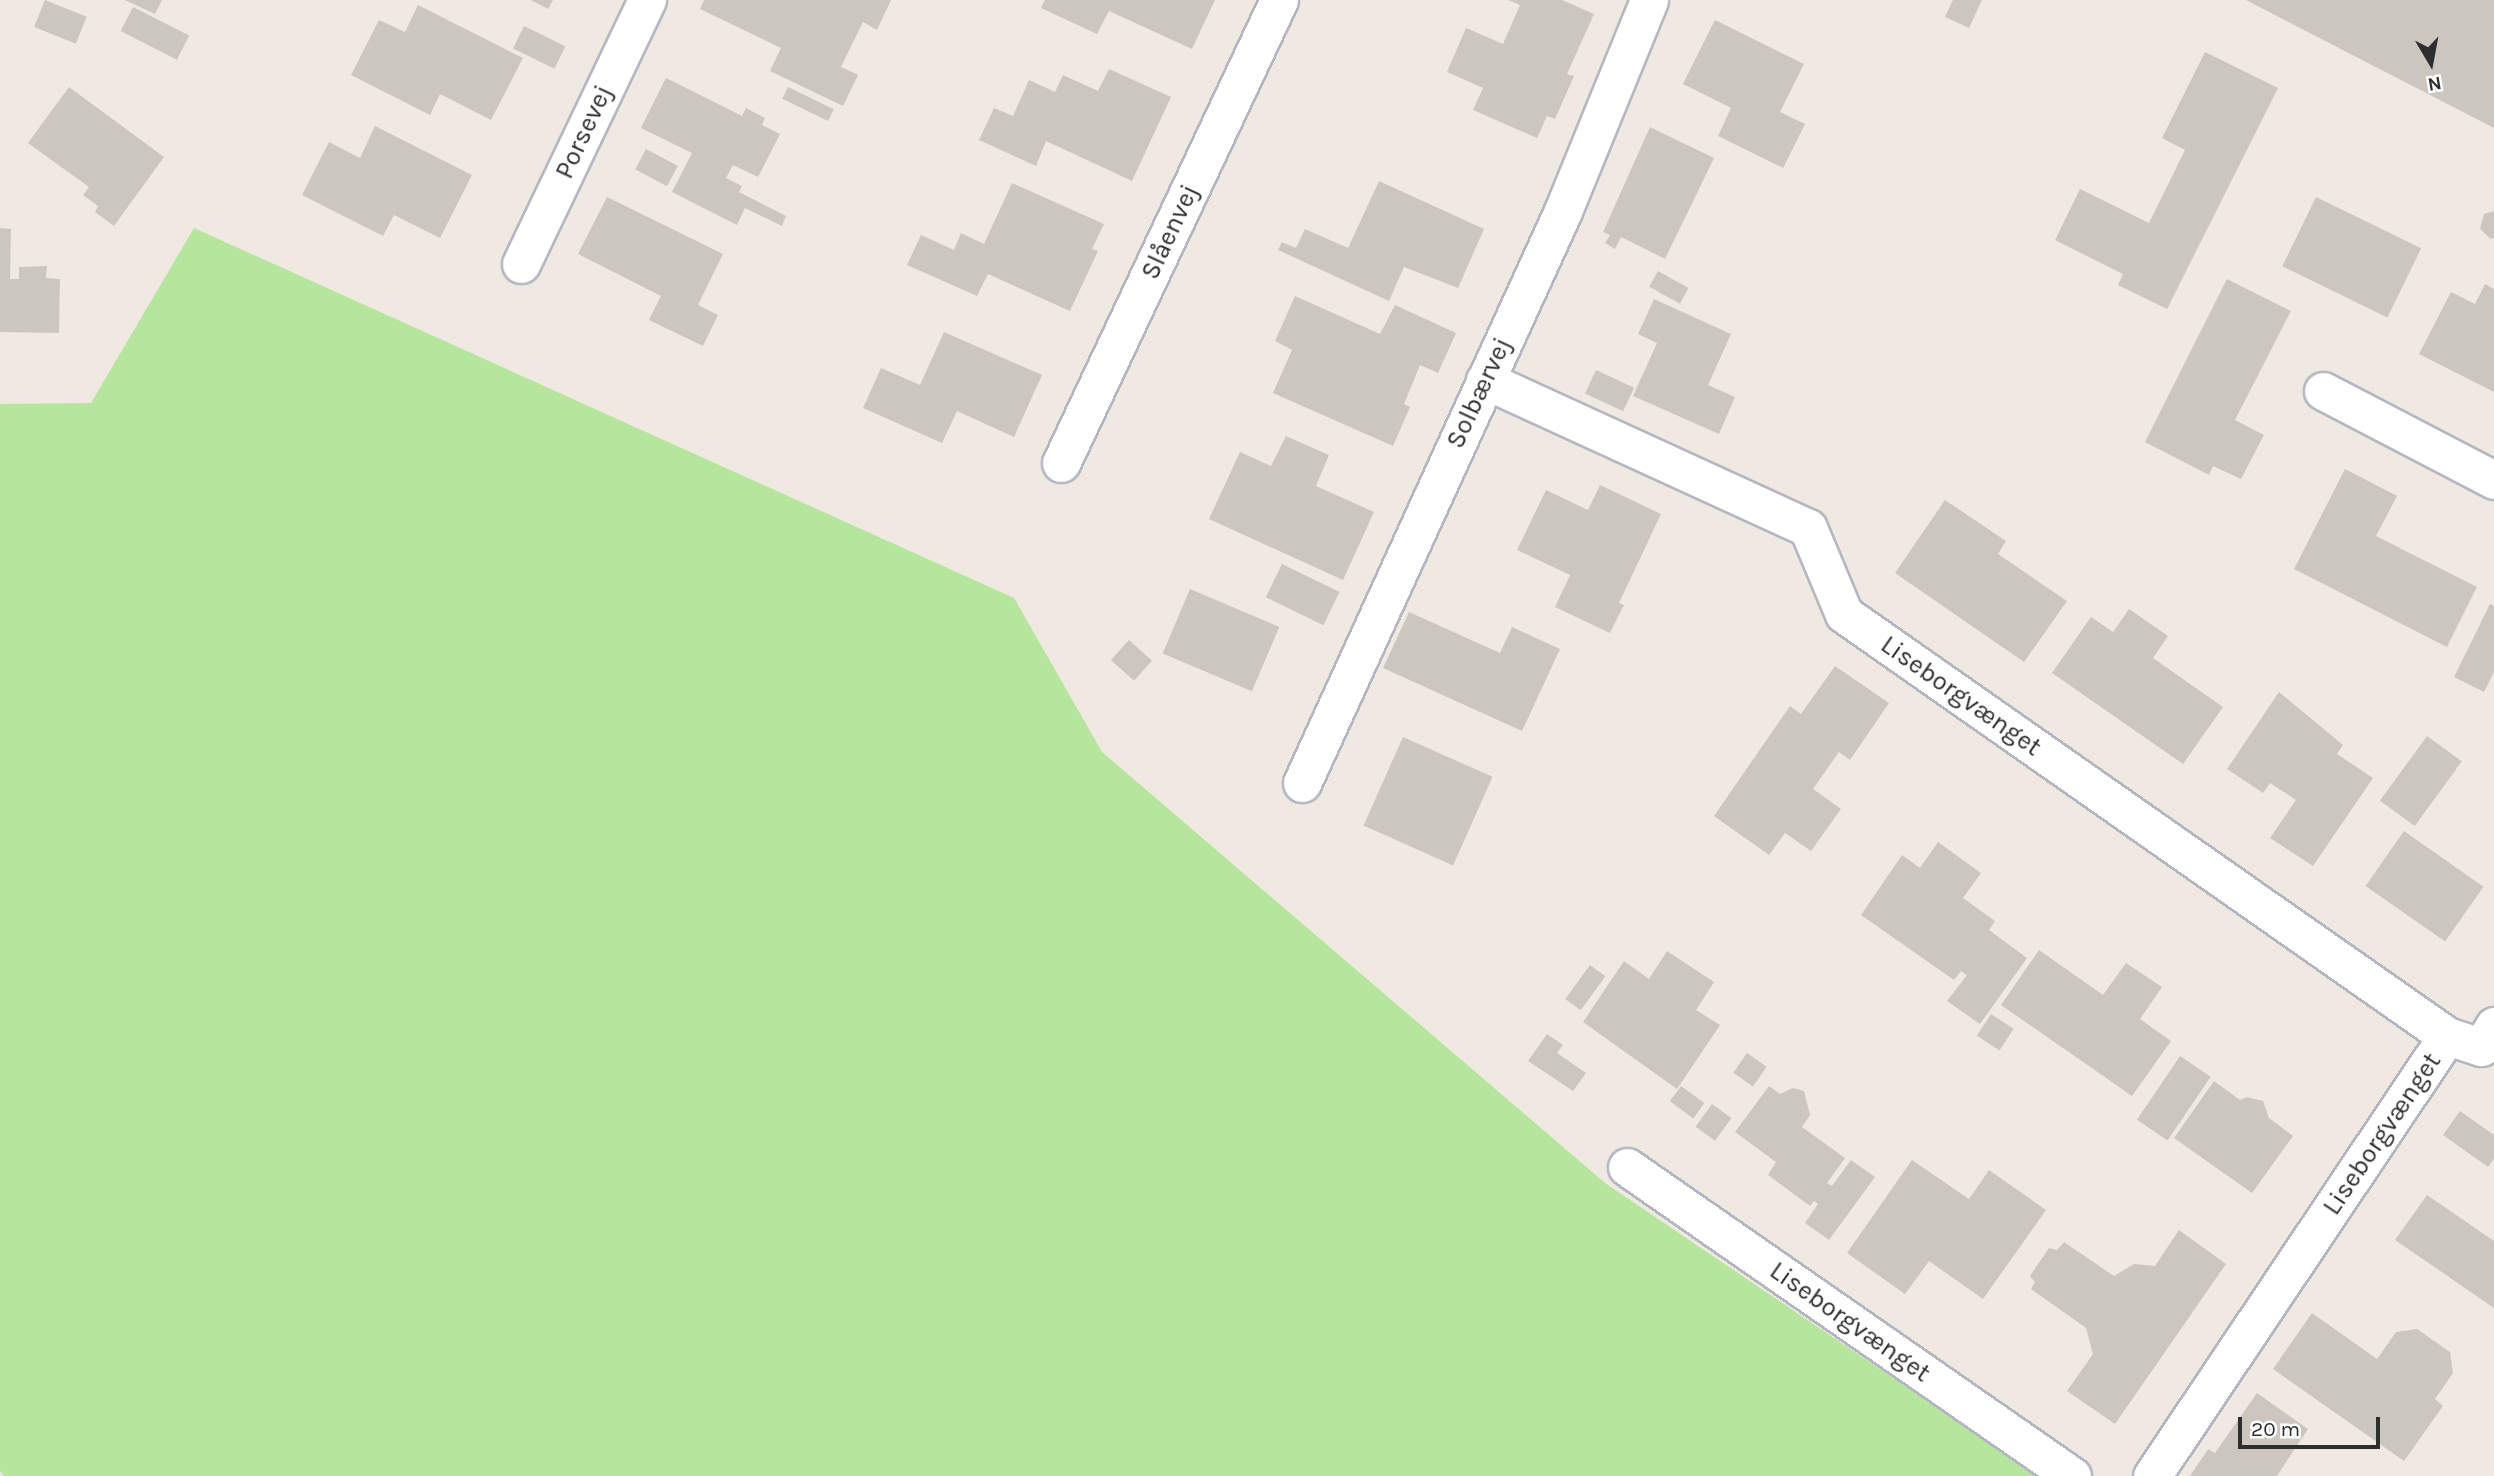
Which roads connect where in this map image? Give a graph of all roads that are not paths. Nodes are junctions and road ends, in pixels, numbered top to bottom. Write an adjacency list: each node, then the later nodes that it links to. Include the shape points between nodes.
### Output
1 (647, 0): 4 (street, Porsevej)
2 (1279, 0): 7 (street, Slåenvej)
3 (1649, 0): 5 (street, Solbærvej, via 1563,211)
4 (521, 264)
5 (1485, 380): 9 (street, Solbærvej); 11 (street, Liseborgvænget, via 1808,528 1844,614)
6 (2323, 391): 8 (street)
7 (1061, 463)
8 (2494, 480)
9 (1302, 783)
10 (2494, 1026): 11 (street, Liseborgvænget, via 2481,1047)
11 (2447, 1036): 14 (street, Liseborgvænget)
12 (1627, 1167): 13 (street, Liseborgvænget)
13 (2072, 1476)
14 (2152, 1476)

